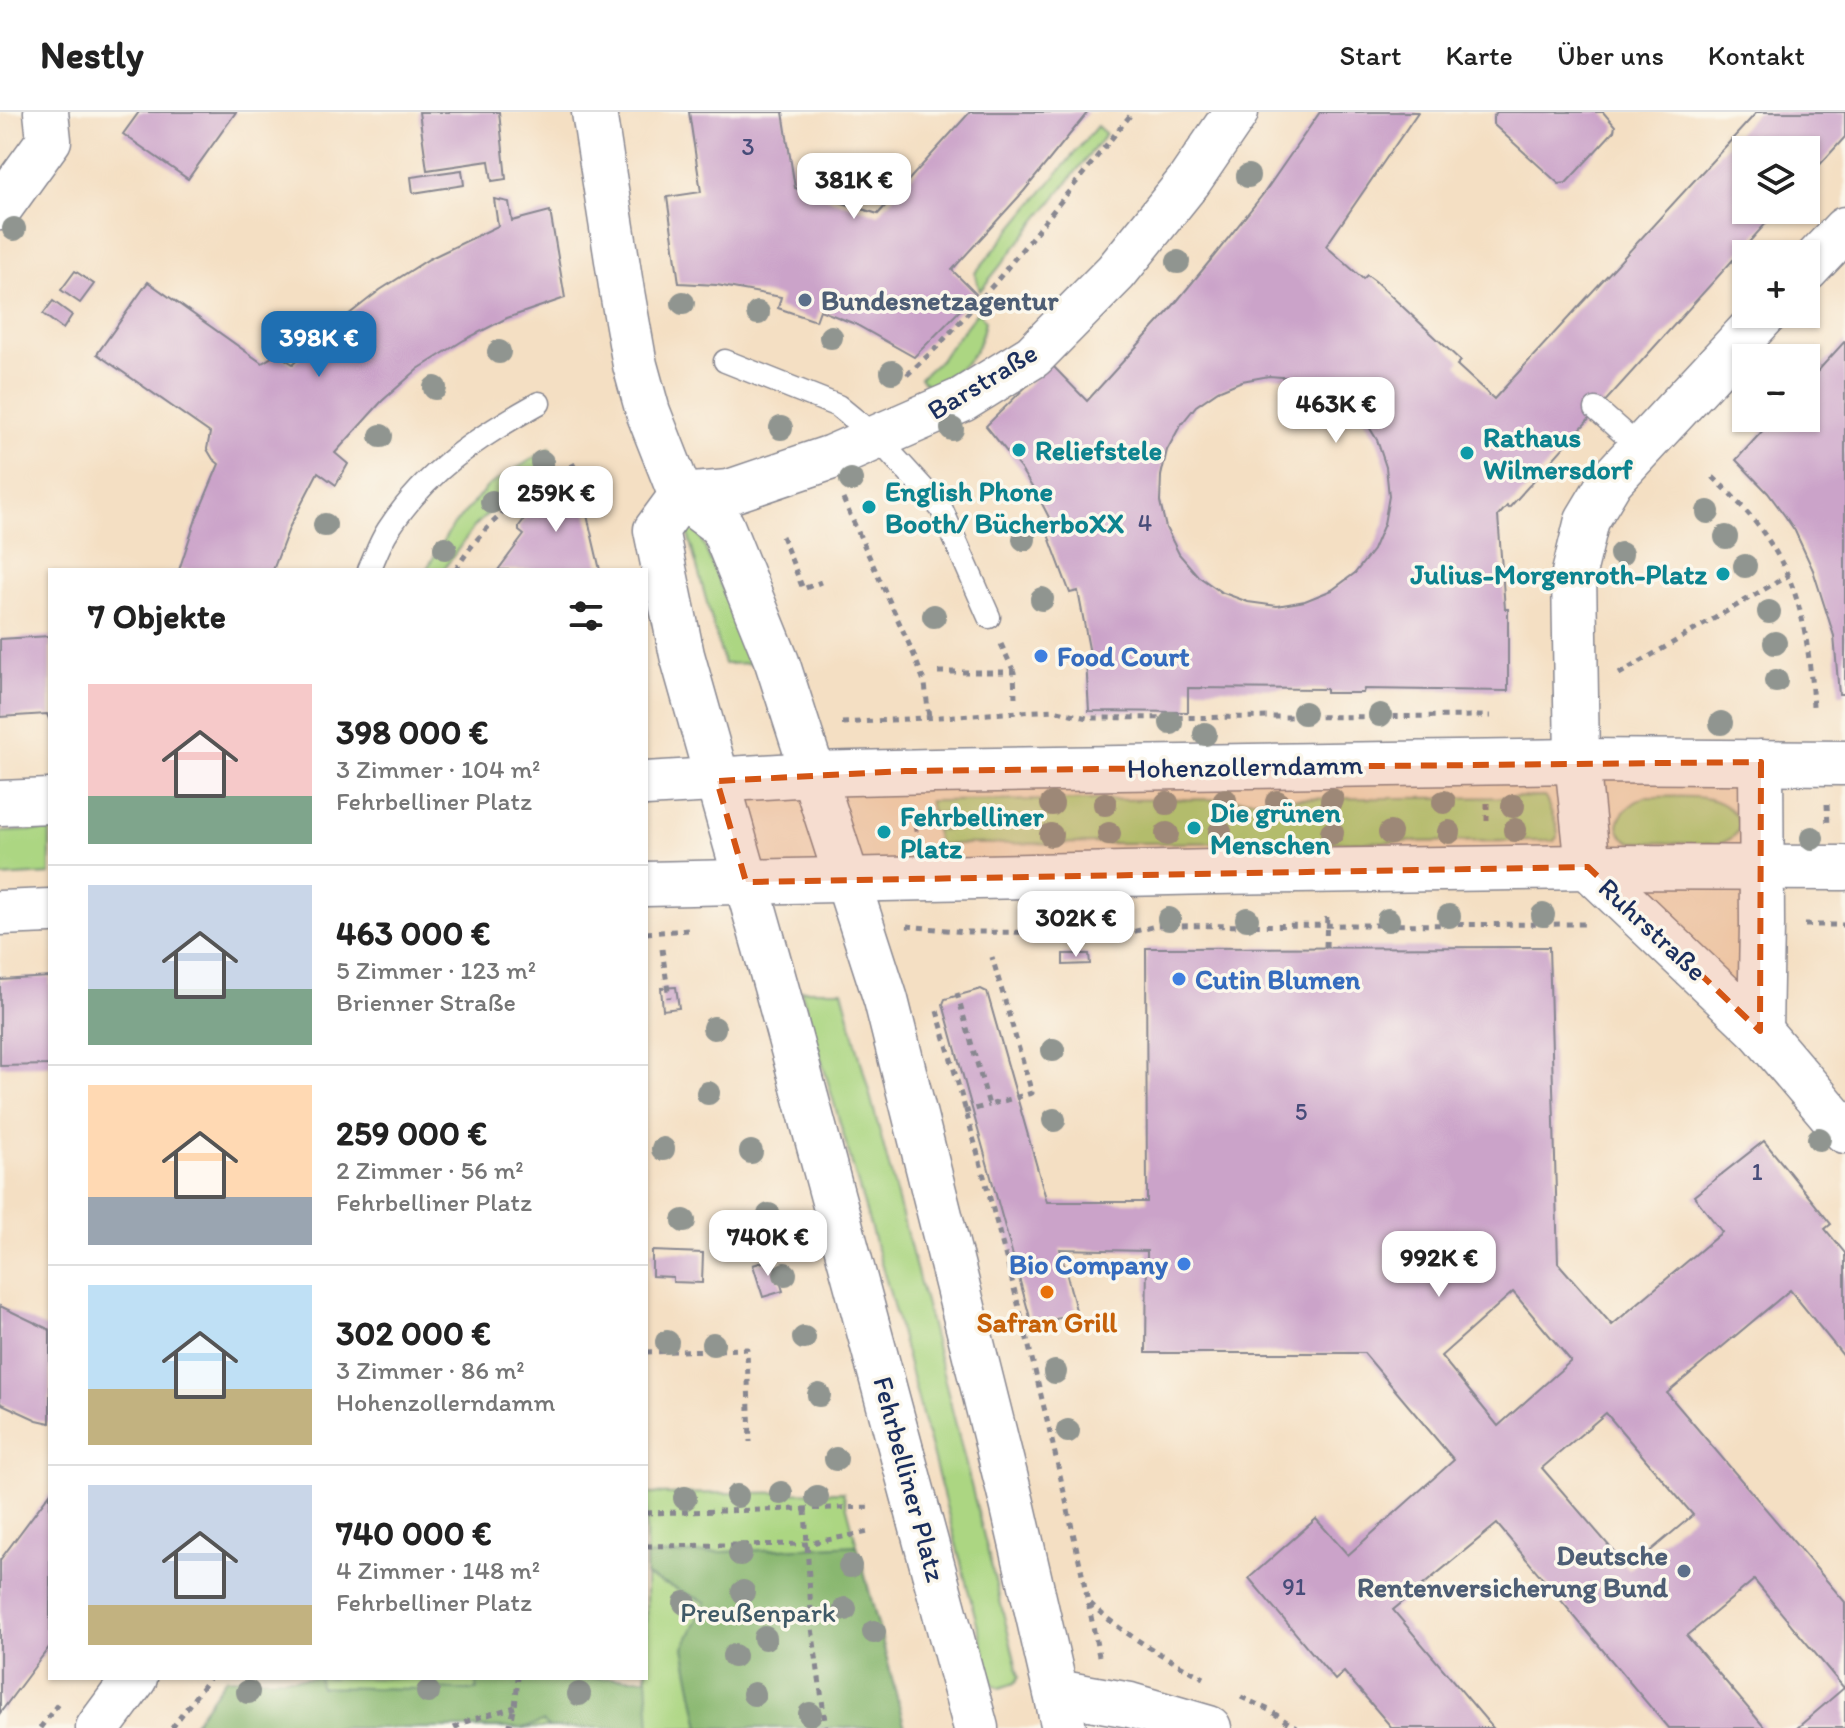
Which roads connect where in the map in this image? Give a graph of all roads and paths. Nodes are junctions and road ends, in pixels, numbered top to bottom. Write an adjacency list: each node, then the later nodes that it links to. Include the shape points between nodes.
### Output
1 (46, 112): 5 (main road, via 49,140)
2 (594, 112): 17 (main road, via 635,365)
3 (1133, 112): 12 (path, via 1033,239)
4 (1236, 112): 12 (main road, Barstraße, via 1116,272 1033,356 962,400)
5 (0, 208)
6 (1845, 229): 7 (main road)
7 (1820, 255)
8 (1752, 328): 13 (main road, Ruhrstraße)
9 (725, 361): 12 (lane)
10 (539, 403): 19 (lane, via 483,434 433,474 387,531)
11 (1596, 409): 13 (lane)
12 (861, 425): 17 (main road, Barstraße, via 832,457 729,492); 23 (lane, via 941,508)
13 (1640, 448): 31 (main road, Ruhrstraße, via 1611,480 1587,520 1574,573)
14 (578, 463): 20 (path, via 547,478 504,512)
15 (1713, 477): 21 (path, via 1762,528)
16 (841, 494): 29 (path, via 914,655)
17 (681, 496): 34 (main road, via 722,526 777,662); 35 (main road, Fehrbelliner Platz, via 656,530 679,643)
18 (782, 536): 22 (path, via 803,589)
19 (370, 568)
20 (457, 568)
21 (1789, 575): 25 (path); 27 (path, via 1810,656)
22 (821, 582)
23 (989, 617)
24 (938, 672): 26 (path, via 1014,672)
25 (1614, 677)
26 (1015, 697)
27 (1813, 706)
28 (1485, 715): 29 (path, via 1087,718 1054,710)
29 (929, 718): 30 (path)
30 (913, 719)
31 (1577, 761): 32 (main road, Hohenzollerndamm); 34 (main road, Hohenzollerndamm); 43 (main road, Ruhrstraße)
32 (1761, 762): 33 (main road, Hohenzollerndamm); 44 (main road)
33 (1845, 763)
34 (813, 774): 35 (main road, Hohenzollerndamm); 46 (main road)
35 (717, 781): 36 (main road, Hohenzollerndamm); 47 (main road, Fehrbelliner Platz)
36 (648, 784)
37 (1487, 798): 41 (path)
38 (48, 801): 40 (main road)
39 (910, 801): 42 (path)
40 (0, 803)
41 (1487, 830)
42 (919, 845)
43 (1588, 867): 44 (main road); 46 (main road); 60 (main road, Ruhrstraße)
44 (1762, 867): 45 (main road); 60 (main road)
45 (1845, 868)
46 (847, 879): 47 (main road); 79 (main road, via 886,1000)
47 (746, 882): 48 (main road); 86 (main road, Fehrbelliner Platz)
48 (648, 884)
49 (48, 911): 50 (main road)
50 (0, 913)
51 (1591, 924): 53 (path)
52 (670, 932): 54 (path)
53 (965, 932)
54 (648, 933)
55 (662, 949): 58 (path)
56 (992, 957): 61 (path, via 1032,1093)
57 (957, 993): 61 (path)
58 (669, 998)
59 (936, 1006): 62 (path)
60 (1760, 1031): 63 (main road, Ruhrstraße)
61 (989, 1105): 62 (path)
62 (966, 1112): 72 (path)
63 (1845, 1131)
64 (648, 1352): 65 (path, via 747,1349)
65 (750, 1442)
66 (875, 1507): 67 (path)
67 (805, 1510): 68 (path); 70 (path)
68 (648, 1513)
69 (869, 1532): 70 (path)
70 (806, 1544): 71 (path); 85 (path)
71 (648, 1546)
72 (1090, 1603): 73 (path); 77 (path, via 1107,1620)
73 (1096, 1642)
74 (134, 1680): 81 (main road)
75 (208, 1680): 82 (path)
76 (518, 1680): 78 (path)
77 (1210, 1682)
78 (515, 1707): 83 (path); 84 (path)
79 (1060, 1710): 80 (main road, via 1130,1705)
80 (1221, 1711): 87 (path, via 1269,1710)
81 (98, 1728)
82 (172, 1728)
83 (454, 1728)
84 (509, 1728)
85 (826, 1728)
86 (976, 1728)
87 (1296, 1728)

